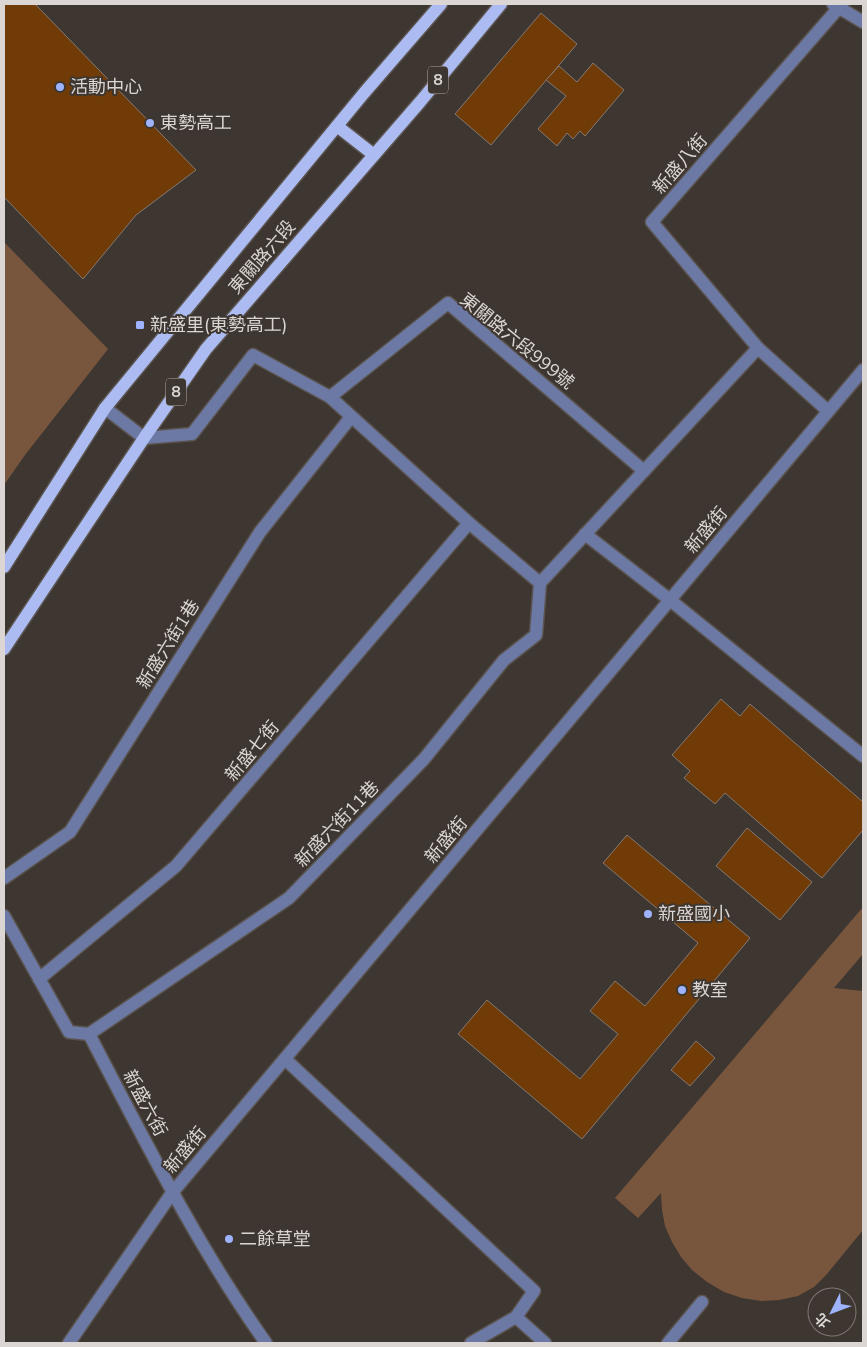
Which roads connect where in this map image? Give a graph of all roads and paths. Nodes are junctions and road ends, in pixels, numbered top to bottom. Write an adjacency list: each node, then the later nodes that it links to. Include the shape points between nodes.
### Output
1 (441, 4): 5 (main road, 東關路六段)
2 (501, 4): 6 (main road, 東關路六段 / 8)
3 (838, 5): 4 (street); 7 (street, 新盛八街, via 652,222)
4 (863, 22)
5 (337, 126): 6 (main road); 10 (main road, 東關路六段)
6 (374, 155): 13 (main road, 東關路六段 / 8, via 206,350)
7 (758, 348): 11 (street); 14 (street)
8 (863, 370): 11 (street, 新盛街)
9 (330, 397): 12 (street); 13 (street, via 253,355 192,434); 14 (street, 東關路六段999號, via 448,303)
10 (105, 408): 13 (street); 17 (main road, 東關路六段)
11 (828, 411): 19 (street, 新盛街)
12 (351, 417): 15 (street); 22 (street, 新盛六街1巷, via 260,532 70,832)
13 (144, 438): 20 (main road, 東關路六段 / 8)
14 (644, 471): 16 (street)
15 (469, 523): 18 (street); 24 (street, 新盛七街, via 176,866)
16 (585, 534): 18 (street); 19 (street)
17 (4, 567)
18 (540, 583): 25 (street, 新盛六街11巷, via 536,635 504,660 424,760 289,898)
19 (670, 600): 21 (street); 26 (street, 新盛街)
20 (4, 649)
21 (863, 756)
22 (4, 878)
23 (4, 916): 24 (street)
24 (39, 979): 25 (street, via 69,1032)
25 (89, 1034): 27 (street, 新盛六街)
26 (285, 1059): 27 (street, 新盛街); 29 (street, via 534,1291)
27 (172, 1193): 30 (street, 新盛街); 31 (street, 新盛六街, via 240,1307)
28 (702, 1302): 34 (street)
29 (516, 1317): 32 (street); 33 (street)
30 (69, 1343)
31 (266, 1343)
32 (470, 1343)
33 (545, 1343)
34 (668, 1343)

